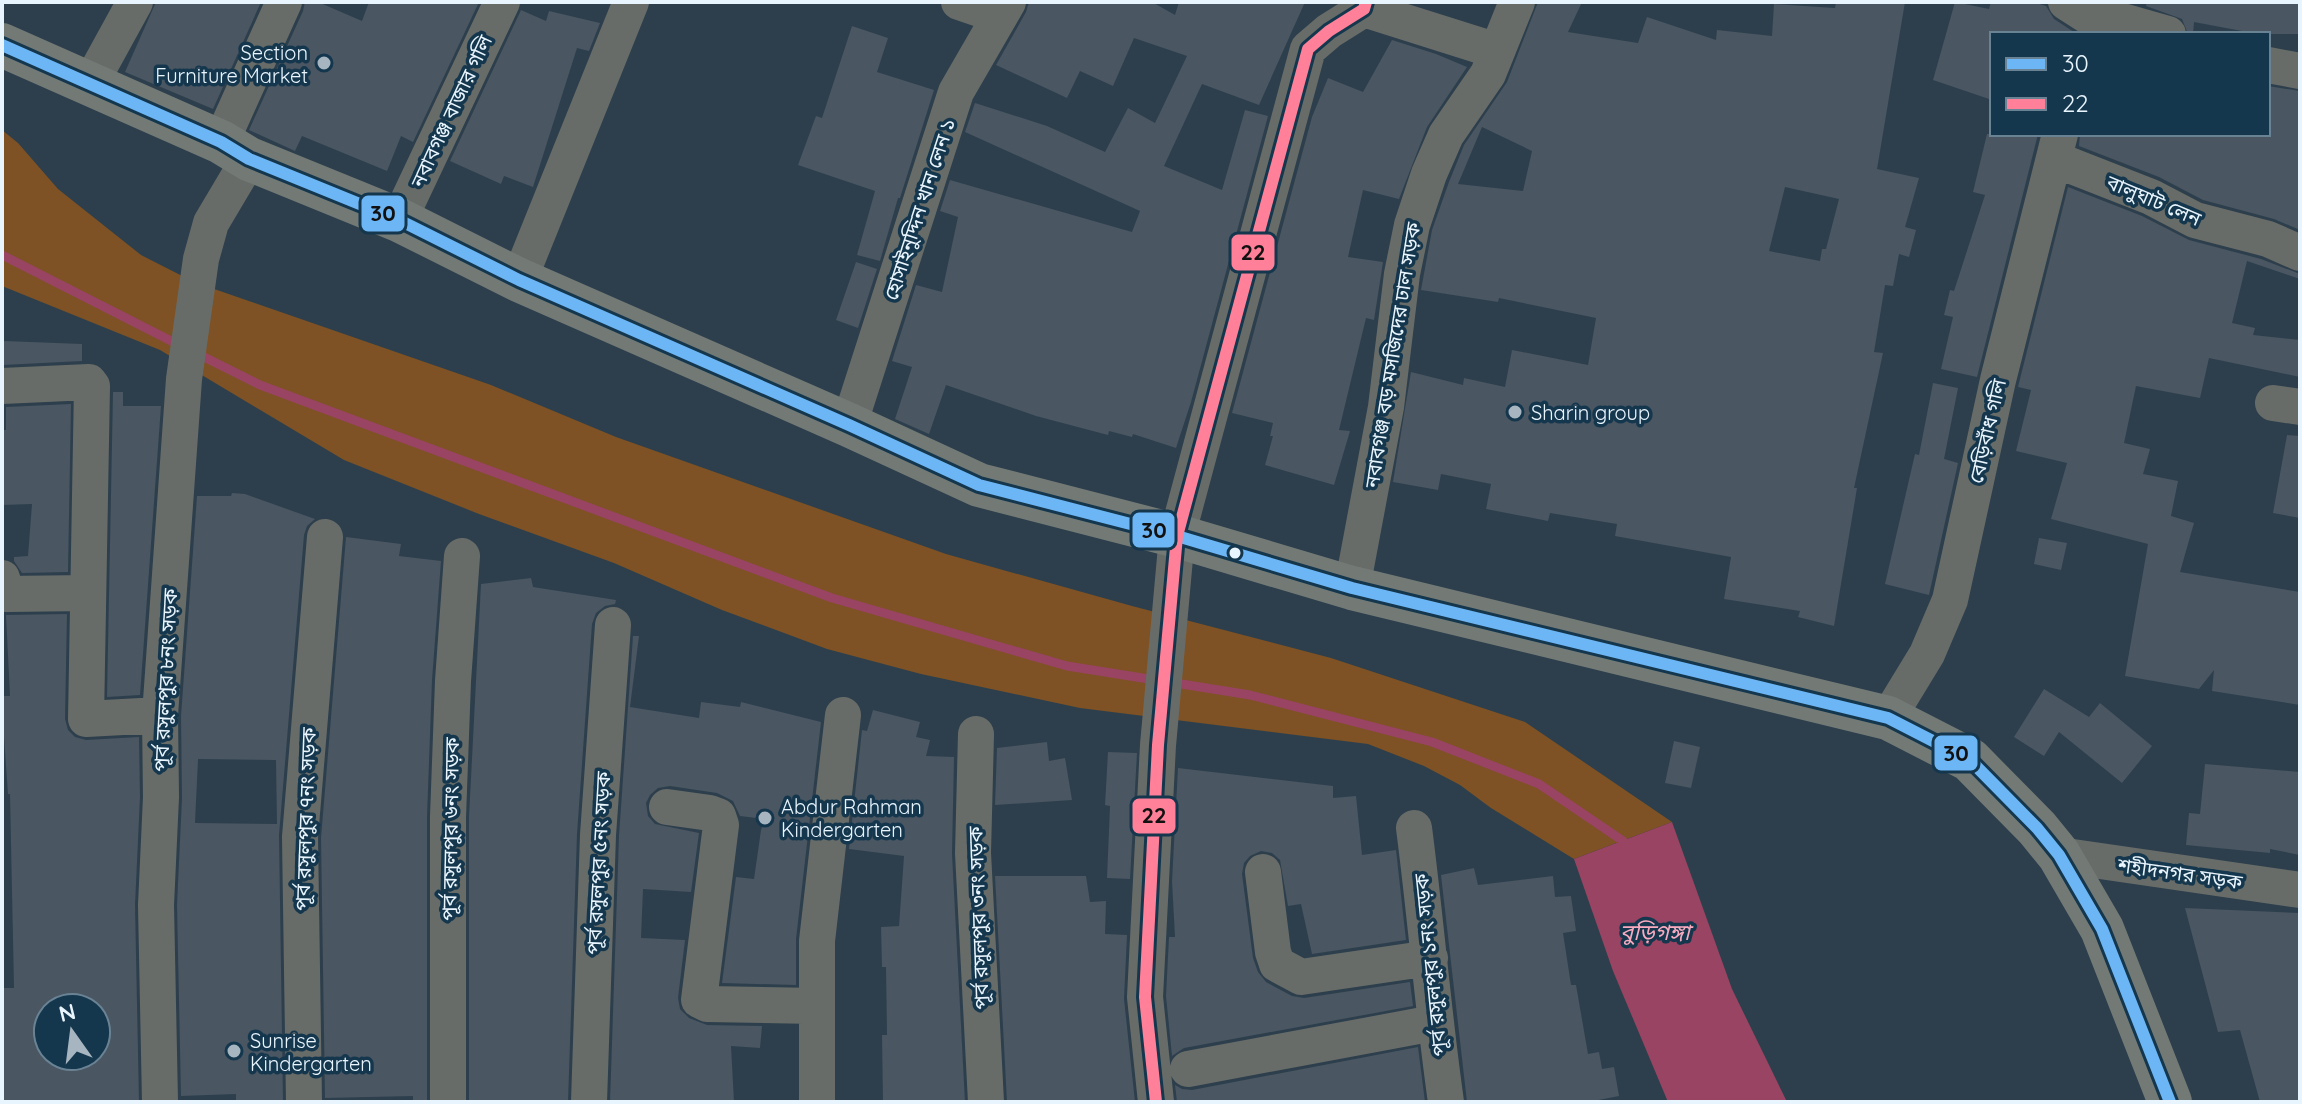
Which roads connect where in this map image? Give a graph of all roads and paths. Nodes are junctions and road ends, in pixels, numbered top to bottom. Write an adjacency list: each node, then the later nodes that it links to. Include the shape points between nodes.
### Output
1 (135, 2): 15 (street)
2 (284, 2): 17 (street, পূর্ব রসুলপুর ৮নং সড়ক)
3 (502, 2): 18 (street, নবাবগঞ্জ বাজার গলি)
4 (631, 2): 20 (street)
5 (959, 2): 8 (street)
6 (1517, 2): 12 (street, নবাবগঞ্জ বড় মসজিদের ঢাল সড়ক)
7 (1365, 6): 12 (street); 24 (street, via 1308,49)
8 (1004, 9): 22 (street, হোসাইনুদ্দিন খান লেন ১, via 956,92)
9 (2081, 18): 10 (street, via 2119,20)
10 (2161, 32)
11 (2, 45): 15 (highway)
12 (1497, 51): 27 (street, নবাবগঞ্জ বড় মসজিদের ঢাল সড়ক, via 1488,74 1446,135 1412,225 1386,407)
13 (2270, 65): 14 (street)
14 (2300, 71)
15 (90, 84): 17 (highway)
16 (2057, 146): 19 (street, বালুঘাট লেন, via 2195,220); 32 (street, বেড়িবাঁধ গলি, via 1950,600 1927,654)
17 (235, 150): 18 (highway); 30 (street, পূর্ব রসুলপুর ৮নং সড়ক, via 201,259 184,379)
18 (399, 220): 20 (highway)
19 (2300, 253)
20 (519, 280): 22 (highway)
21 (2, 386): 28 (street, via 92,386)
22 (849, 425): 24 (highway, via 979,485)
23 (325, 537): 44 (street, পূর্ব রসুলপুর ৭নং সড়ক, via 300,837)
24 (1175, 554): 27 (highway); 49 (street, via 1158,745 1145,997)
25 (462, 556): 45 (street, পূর্ব রসুলপুর ৬নং সড়ক, via 448,817)
26 (2, 578): 28 (street, via 6,594)
27 (1352, 588): 32 (highway)
28 (88, 593): 30 (street, via 86,719)
29 (613, 625): 46 (street, পূর্ব রসুলপুর ৫নং সড়ক, via 598,835)
30 (160, 715): 43 (street, পূর্ব রসুলপুর ৮নং সড়ক)
31 (843, 715): 40 (street, via 817,941)
32 (1888, 718): 36 (highway, via 1970,760)
33 (976, 734): 48 (street, পূর্ব রসুলপুর ৩নং সড়ক, via 973,853)
34 (667, 807): 40 (street, via 710,813 721,825 699,1000)
35 (1414, 828): 39 (street, পূর্ব রসুলপুর ১নং সড়ক)
36 (2059, 855): 38 (street, শহীদনগর সড়ক); 51 (highway, via 2102,929)
37 (1263, 872): 39 (street, via 1277,964 1301,977)
38 (2300, 890)
39 (1430, 958): 41 (street, পূর্ব রসুলপুর ১নং সড়ক)
40 (817, 1006): 47 (street)
41 (1434, 1023): 42 (street); 50 (street, পূর্ব রসুলপুর ১নং সড়ক)
42 (1188, 1069)
43 (160, 1102)
44 (304, 1102)
45 (448, 1102)
46 (589, 1102)
47 (817, 1102)
48 (986, 1102)
49 (1156, 1102)
50 (1446, 1102)
51 (2170, 1102)

